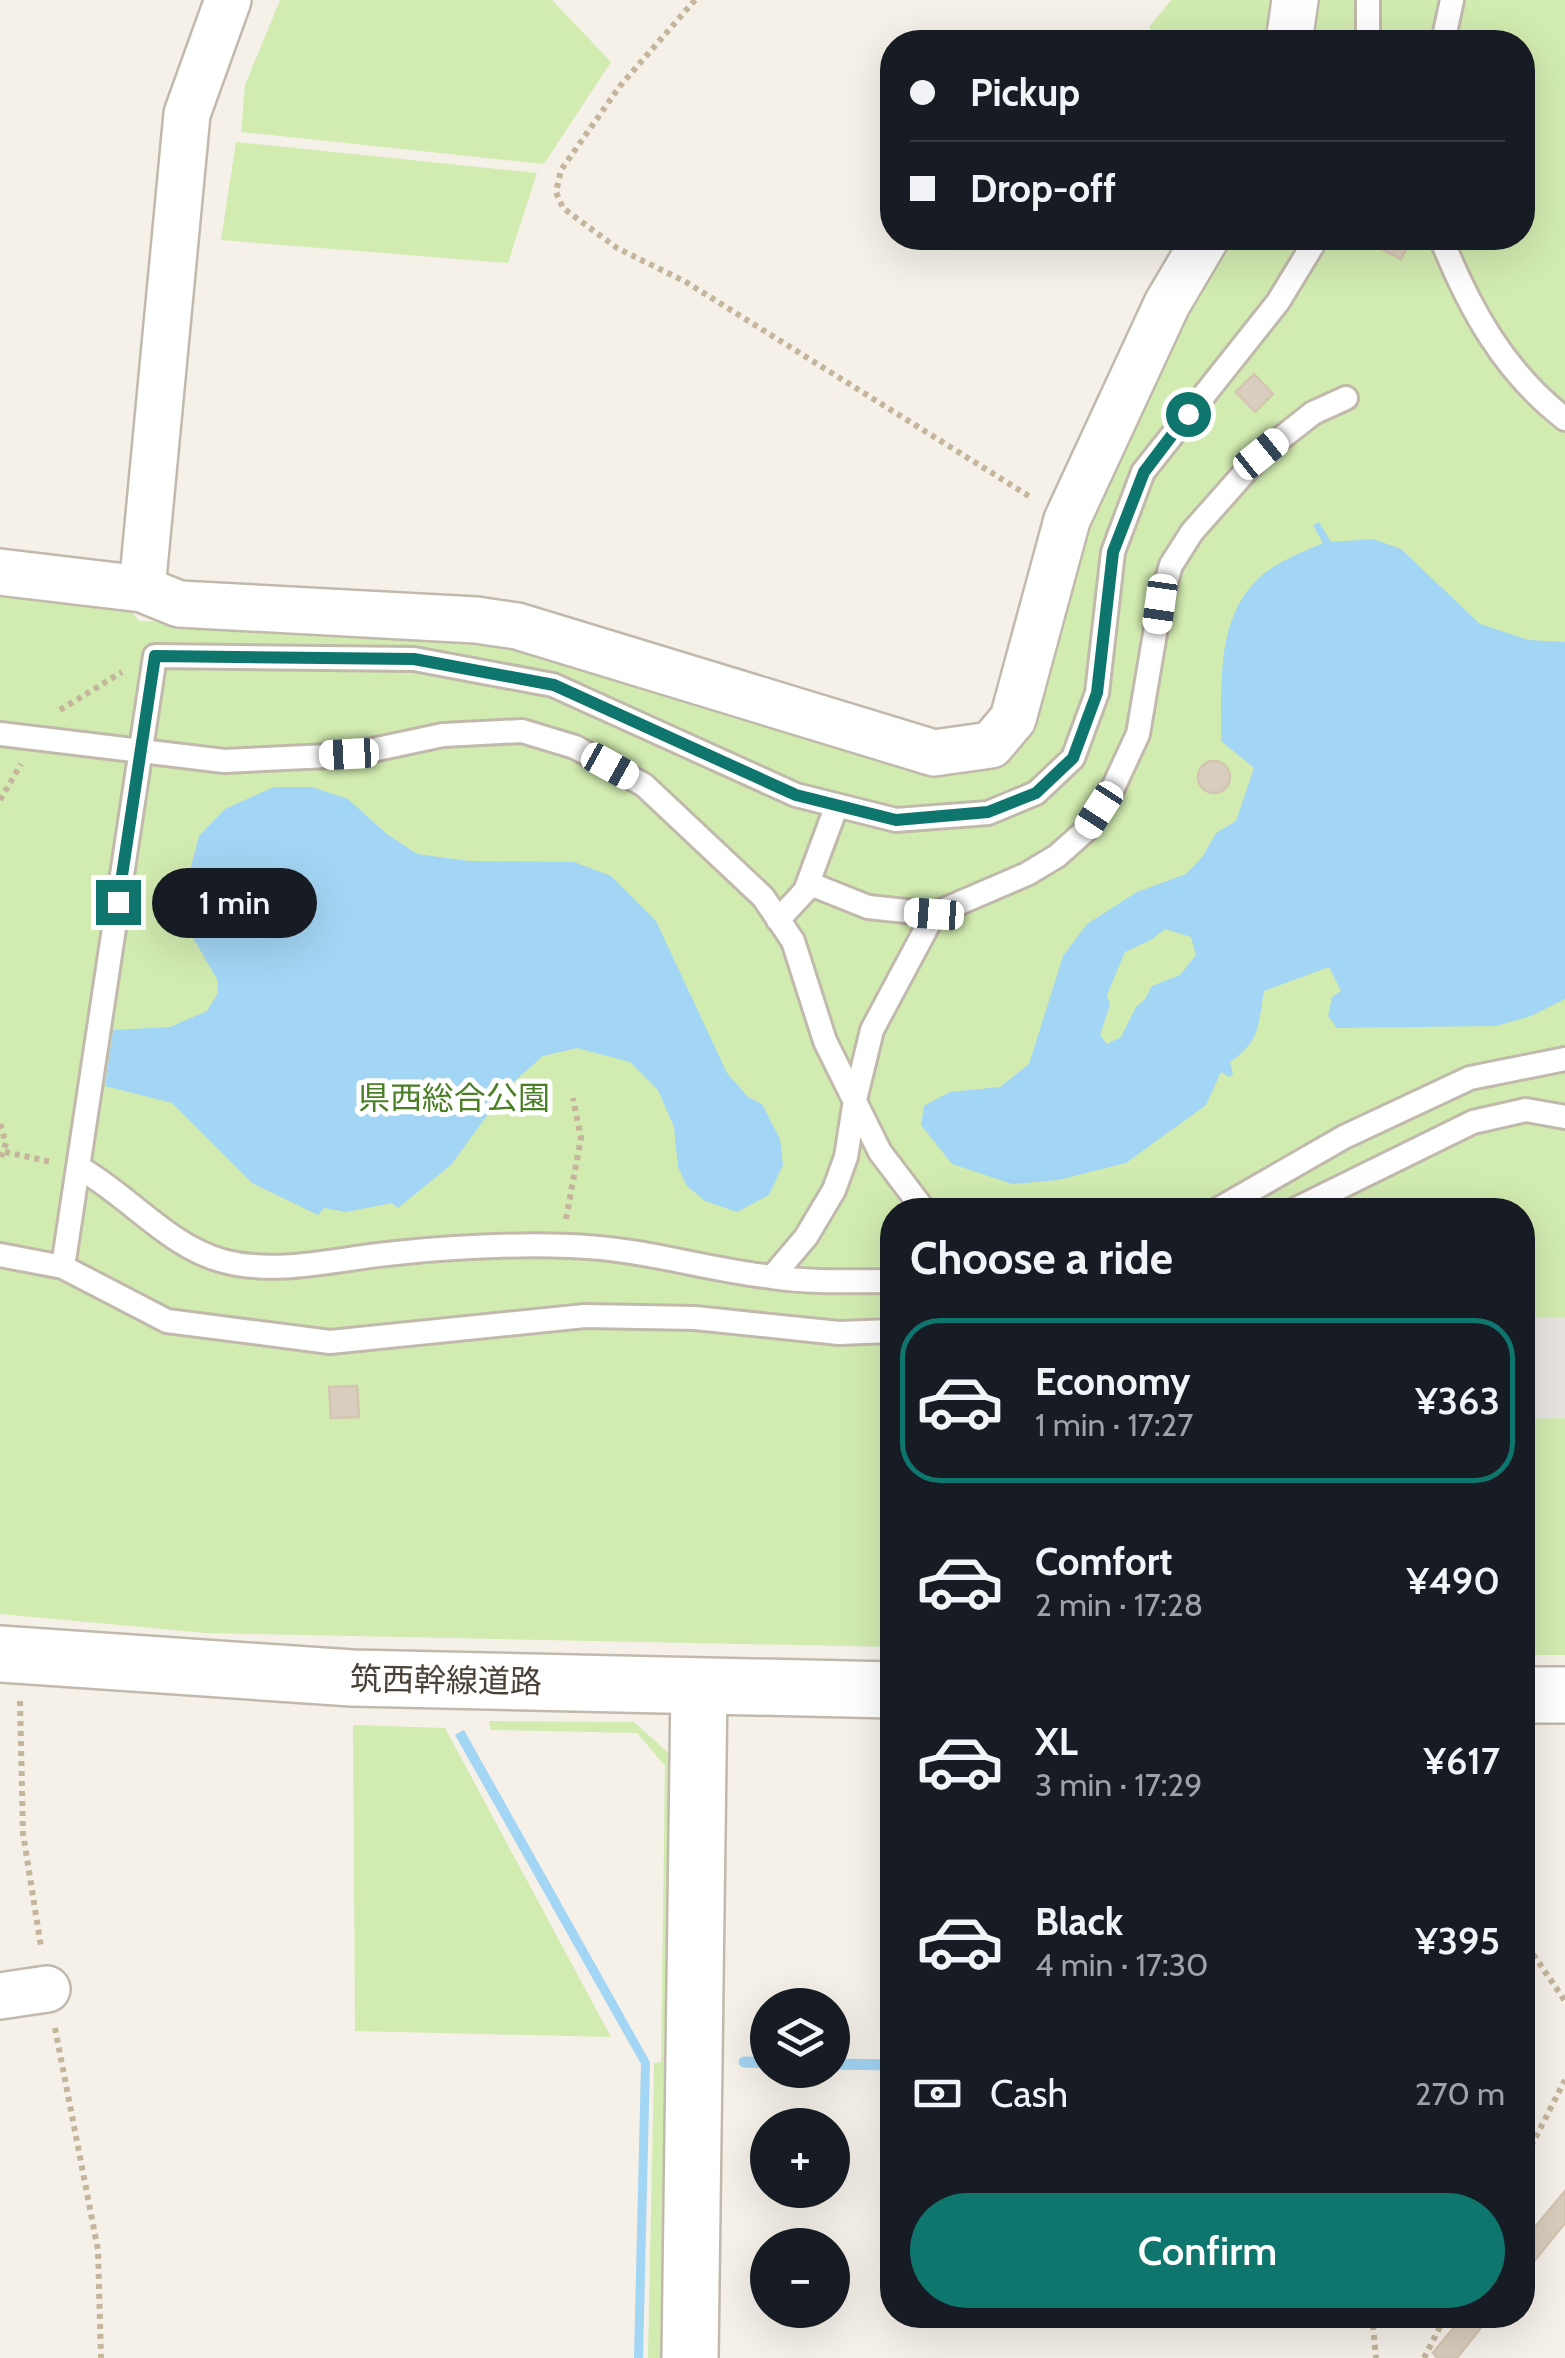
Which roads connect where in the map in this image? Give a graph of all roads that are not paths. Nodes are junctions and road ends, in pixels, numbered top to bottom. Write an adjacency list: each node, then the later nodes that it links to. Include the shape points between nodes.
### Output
1 (228, 0): 14 (street, via 187,114)
2 (1295, 0): 5 (street)
3 (1368, 0): 6 (lane)
4 (1452, 0): 7 (lane)
5 (1290, 30)
6 (1368, 30)
7 (1445, 30)
8 (1199, 250): 14 (street, via 1067,520 1013,719 991,745 934,753 517,626 179,604)
9 (1310, 250): 17 (lane, via 1278,302 1144,472 1113,552 1097,693 1073,758 1036,793 988,812 896,820)
10 (1446, 250): 12 (lane, via 1488,337)
11 (1346, 398): 19 (lane, via 1313,413 1261,454 1171,565 1138,734 1085,831 1028,874)
12 (1565, 419)
13 (0, 572): 14 (street)
14 (142, 589)
15 (0, 734): 16 (lane)
16 (141, 751): 17 (lane, via 155,656 414,659 554,685 796,795); 20 (lane, via 260,760 522,731 575,747 644,785 763,897); 24 (lane)
17 (837, 806): 18 (lane)
18 (808, 882): 19 (lane, via 868,907); 20 (lane)
19 (934, 914): 22 (lane, via 872,1030)
20 (778, 920): 22 (lane)
21 (1565, 1059): 26 (lane, via 1470,1078 1344,1137)
22 (854, 1100): 25 (lane, via 880,1152); 30 (lane, via 834,1190)
23 (1565, 1118): 27 (lane, via 1526,1110 1473,1122)
24 (78, 1167): 29 (lane); 30 (lane, via 176,1238 223,1261 284,1267 398,1252 561,1246 644,1252)
25 (915, 1198)
26 (1238, 1198)
27 (1318, 1198)
28 (0, 1255): 29 (lane)
29 (63, 1266): 32 (lane, via 167,1321 330,1342 585,1316)
30 (772, 1278): 31 (lane)
31 (880, 1281)
32 (880, 1331)
33 (0, 1654): 34 (street, 筑西幹線道路, via 352,1678)
34 (700, 1686): 35 (street, 筑西幹線道路); 40 (street)
35 (880, 1690)
36 (1565, 1695): 37 (street)
37 (1535, 1696)
38 (47, 1988): 39 (street)
39 (0, 1996)
40 (690, 2358)

